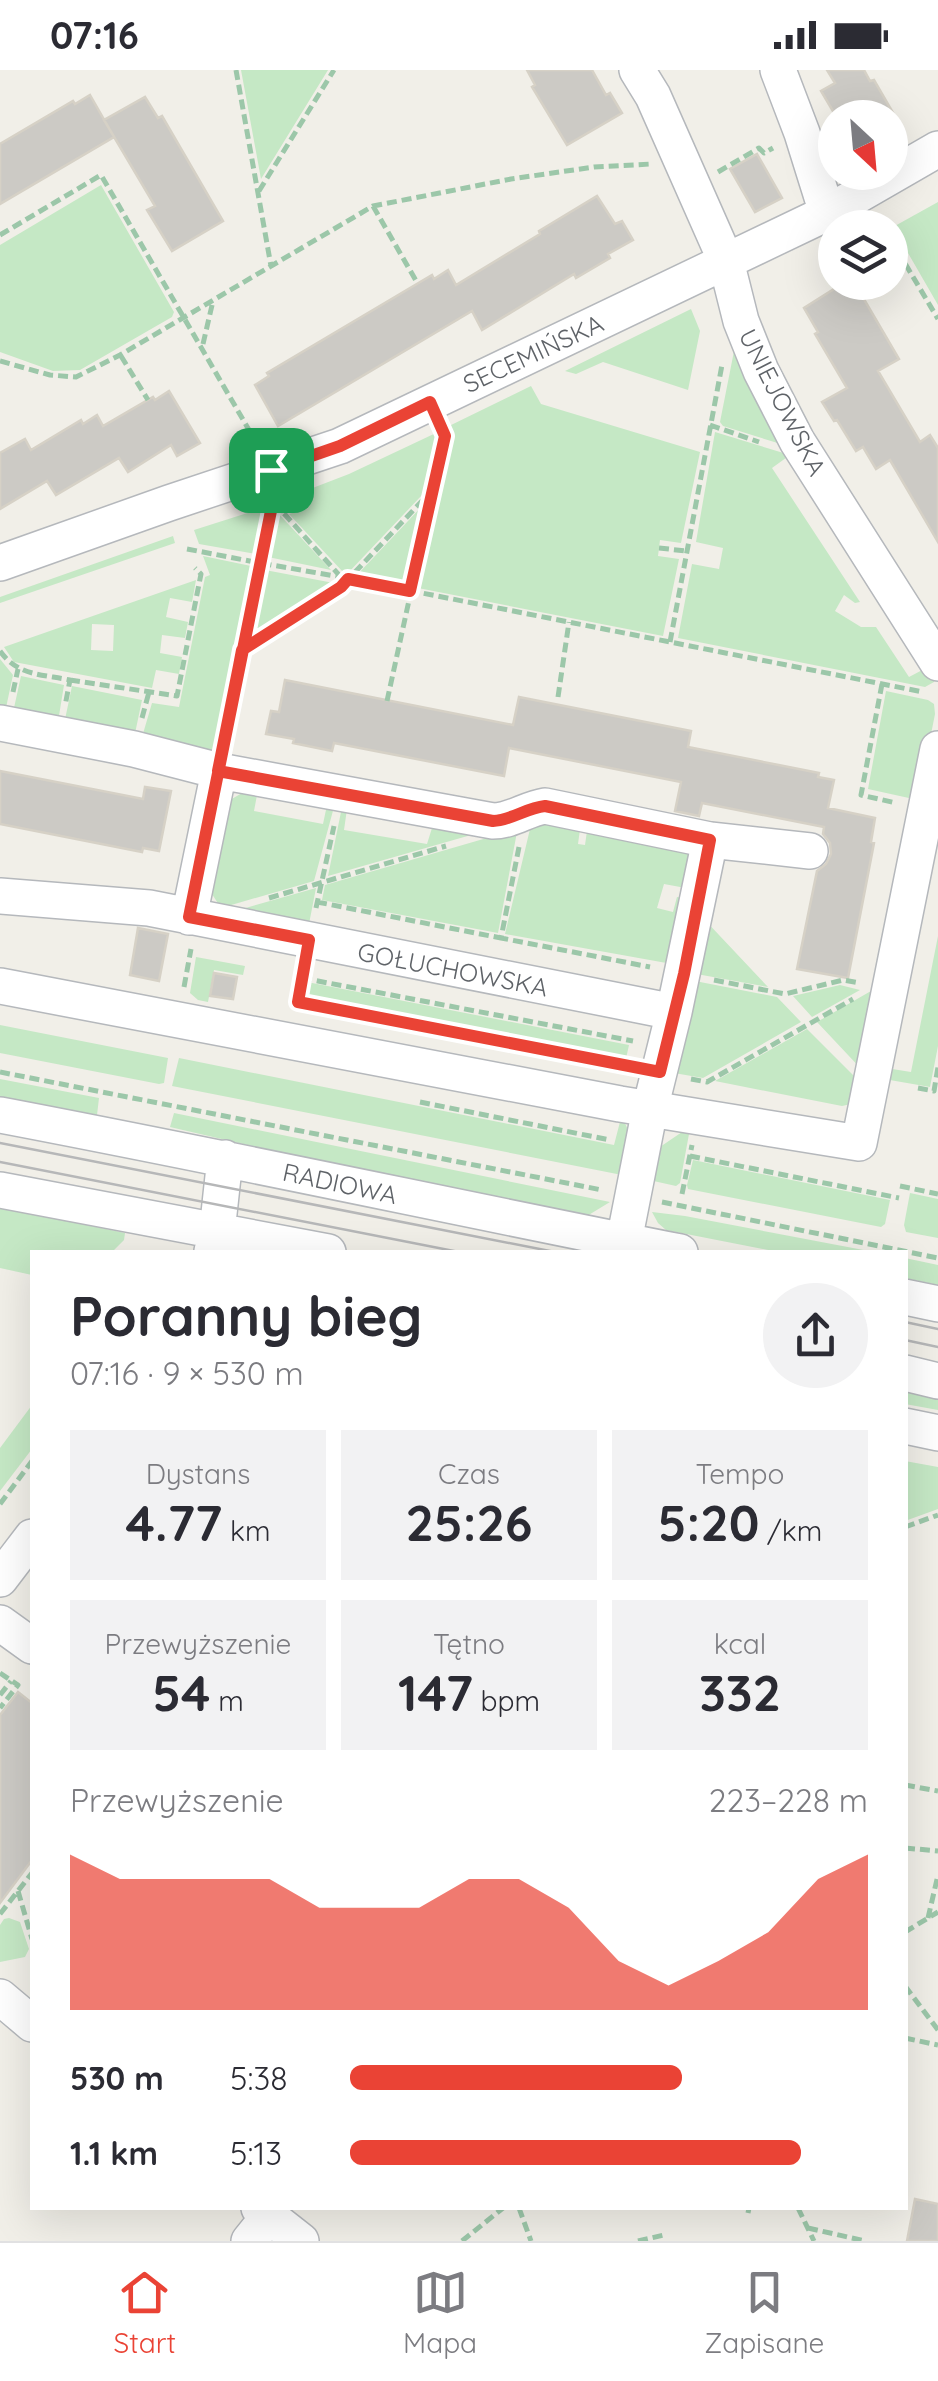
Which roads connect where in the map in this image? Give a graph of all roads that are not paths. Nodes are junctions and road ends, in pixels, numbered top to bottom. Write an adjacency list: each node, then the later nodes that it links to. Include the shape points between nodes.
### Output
1 (637, 70): 7 (street, UNIEJOWSKA)
2 (778, 70): 4 (street)
3 (938, 149): 5 (street, SECEMIŃSKA)
4 (826, 210)
5 (832, 210)
6 (818, 217): 7 (street, SECEMIŃSKA)
7 (726, 262): 8 (street, SECEMIŃSKA, via 340,446 272,488 169,502); 9 (street, UNIEJOWSKA, via 761,371)
8 (0, 563)
9 (932, 678)
10 (0, 722): 12 (street)
11 (938, 748): 19 (street, via 859,1144)
12 (218, 771): 13 (street, via 493,821 545,806); 16 (street)
13 (710, 840): 14 (street); 18 (street)
14 (810, 851)
15 (0, 896): 16 (street, GOŁUCHOWSKA, via 122,904)
16 (199, 918): 18 (street, GOŁUCHOWSKA)
17 (0, 986): 19 (street)
18 (674, 1012): 19 (street)
19 (650, 1109): 24 (street)
20 (0, 1116): 21 (street, RADIOWA)
21 (225, 1158): 23 (street); 24 (street, RADIOWA)
22 (0, 1190): 23 (street)
23 (214, 1242): 25 (street)
24 (624, 1242): 26 (street, RADIOWA)
25 (305, 1250)
26 (669, 1250)
27 (908, 1299): 28 (street)
28 (938, 1304)
29 (908, 1374): 30 (street)
30 (938, 1381)
31 (908, 1427): 32 (street)
32 (938, 1432)
33 (0, 1623): 34 (street)
34 (30, 1645)
35 (0, 1997): 36 (street)
36 (30, 2022)
37 (259, 2221): 38 (street)
38 (301, 2241)

